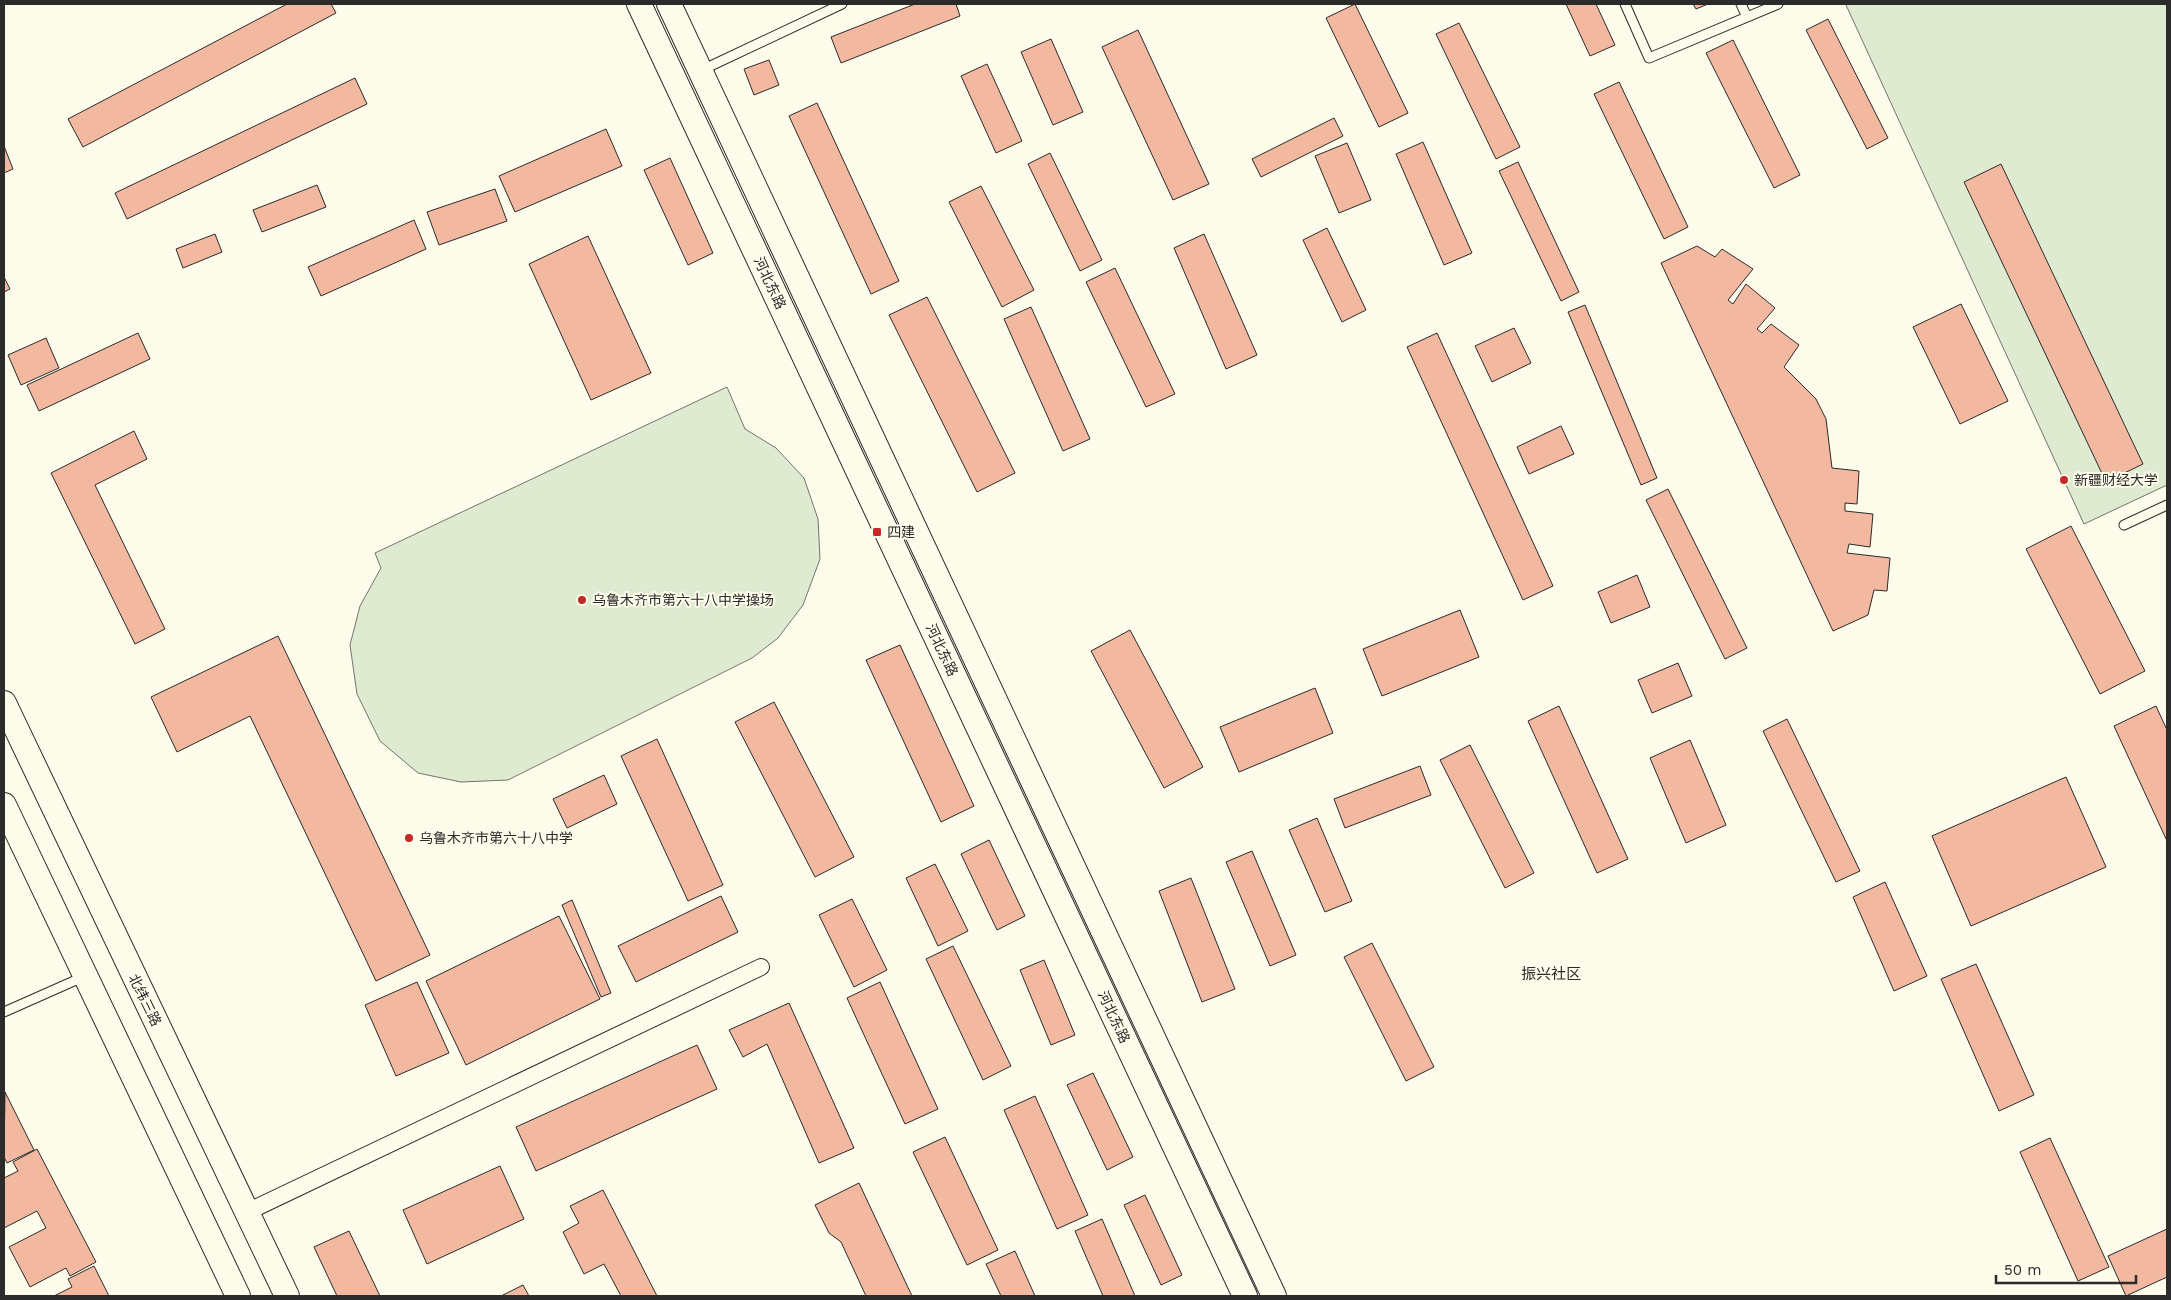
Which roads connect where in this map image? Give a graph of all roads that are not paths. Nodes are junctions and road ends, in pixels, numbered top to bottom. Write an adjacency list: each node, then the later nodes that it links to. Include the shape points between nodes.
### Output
1 (639, 4): 19 (main road, 河北东路)
2 (669, 4): 8 (main road)
3 (842, 4): 8 (lane)
4 (1625, 4): 7 (lane, via 1649,58)
5 (1741, 4): 7 (lane)
6 (1778, 4): 7 (lane)
7 (1747, 17)
8 (700, 71): 20 (main road)
9 (2167, 505): 10 (lane)
10 (2124, 525)
11 (4, 704): 16 (main road, 北纬三路)
12 (4, 805): 14 (main road)
13 (761, 967): 16 (street)
14 (85, 976): 15 (lane); 17 (main road)
15 (4, 1012)
16 (247, 1212): 18 (main road, 北纬三路)
17 (238, 1296)
18 (287, 1296)
19 (1245, 1296)
20 (1274, 1296)

